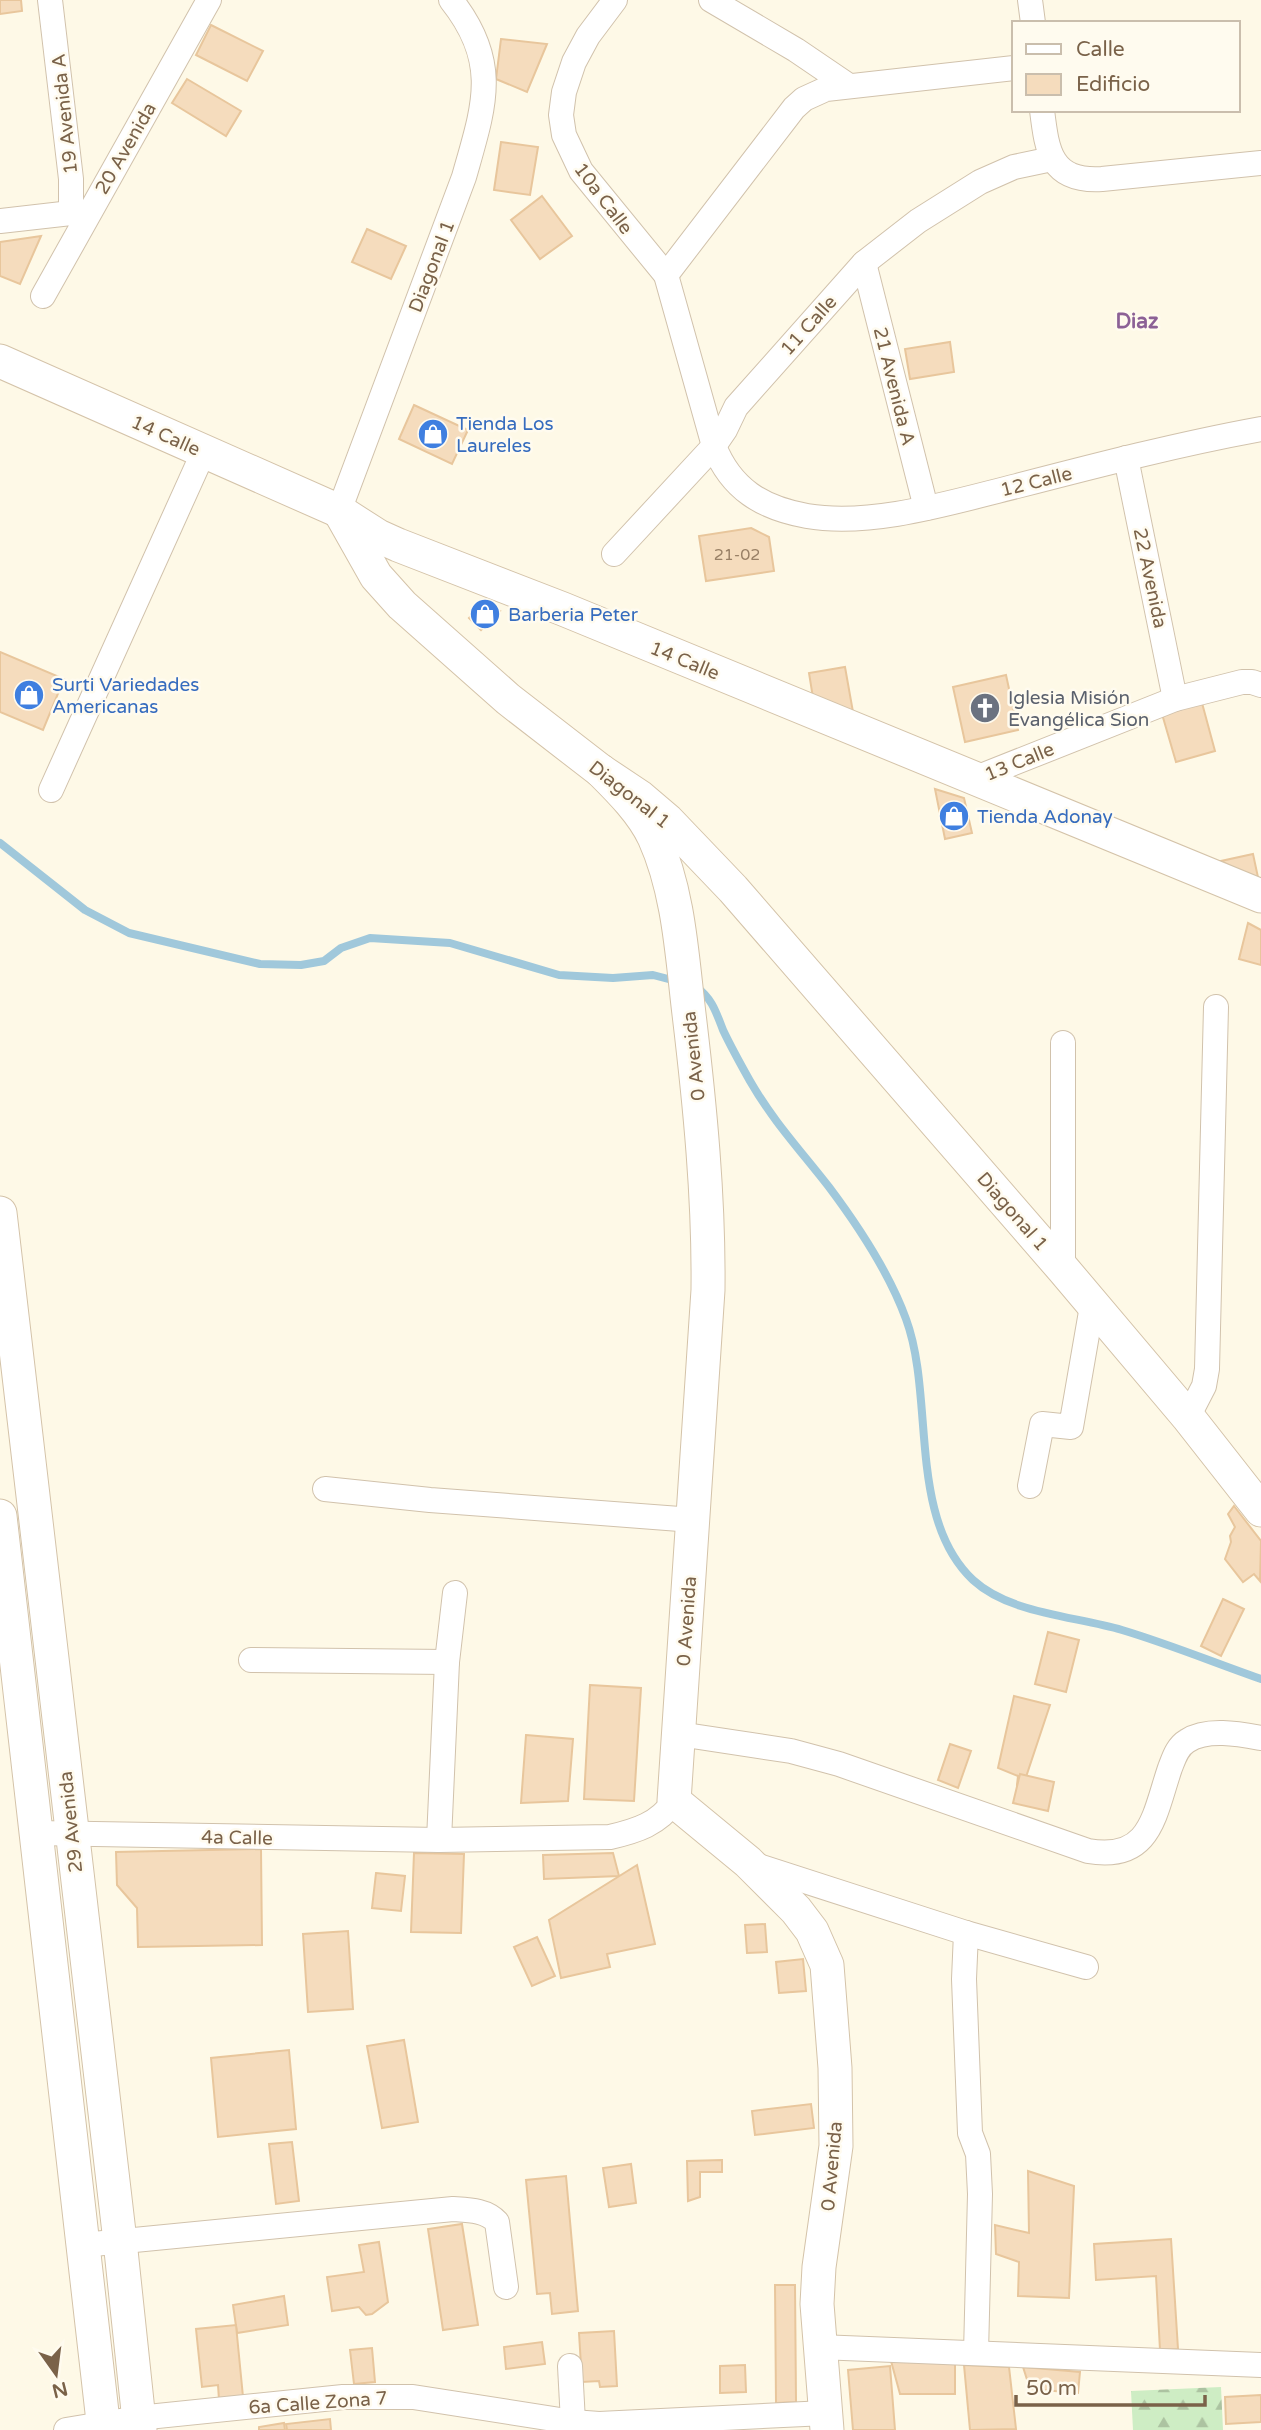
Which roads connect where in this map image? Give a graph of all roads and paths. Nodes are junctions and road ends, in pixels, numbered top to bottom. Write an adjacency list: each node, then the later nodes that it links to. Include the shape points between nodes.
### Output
1 (50, 0): 13 (street, 19 Avenida A)
2 (209, 0): 13 (street, 20 Avenida)
3 (451, 0): 24 (street, Diagonal 1, via 468,21 480,50 484,97 479,122 464,177)
4 (615, 0): 16 (street, 10a Calle, via 574,62 561,115 564,135 581,171)
5 (711, 0): 9 (street)
6 (1030, 0): 7 (street)
7 (1033, 21)
8 (1012, 68): 9 (street)
9 (849, 86): 16 (street, via 814,93 794,108)
10 (1042, 112): 11 (street, via 1045,140)
11 (1055, 163): 12 (street, via 1079,179 1089,180); 15 (street, 11 Calle, via 1014,167 980,182 918,221)
12 (1261, 163)
13 (77, 216): 14 (street); 17 (street, 20 Avenida)
14 (0, 221)
15 (864, 263): 20 (street, 11 Calle, via 736,407); 23 (street, 21 Avenida A)
16 (666, 275): 20 (street, 10a Calle)
17 (43, 296)
18 (0, 361): 21 (street, 14 Calle)
19 (1261, 429): 22 (street, 12 Calle)
20 (714, 446): 25 (street, 10a Calle, via 733,481 750,495); 26 (street, 11 Calle)
21 (204, 452): 24 (street, 14 Calle); 31 (street)
22 (1126, 458): 23 (street, 12 Calle); 28 (street, 22 Avenida)
23 (926, 508): 25 (street, 12 Calle, via 867,516)
24 (339, 511): 29 (street, Diagonal 1, via 389,592 508,699); 30 (street, 14 Calle, via 398,545)
25 (810, 516)
26 (614, 554)
27 (1261, 685): 28 (street, 13 Calle, via 1242,682)
28 (1175, 699): 30 (street, 13 Calle)
29 (601, 771): 36 (street, Diagonal 1, via 667,820 733,889); 43 (street, 0 Avenida, via 653,837 680,932 709,1265)
30 (976, 778): 32 (street, 14 Calle)
31 (51, 790)
32 (1261, 896)
33 (1216, 1007): 38 (street, via 1207,1369)
34 (1063, 1044): 36 (street)
35 (0, 1213): 52 (street, 29 Avenida)
36 (1063, 1269): 37 (street, Diagonal 1)
37 (1093, 1306): 38 (street, Diagonal 1); 39 (street, via 1071,1427 1042,1424)
38 (1188, 1417): 41 (street, Diagonal 1)
39 (1030, 1486)
40 (325, 1489): 43 (street)
41 (1261, 1510)
42 (0, 1516): 45 (street, 29 Avenida)
43 (693, 1520): 48 (street, 0 Avenida)
44 (455, 1593): 47 (street)
45 (7, 1646): 51 (street, 29 Avenida)
46 (251, 1660): 47 (street)
47 (447, 1662): 53 (street)
48 (679, 1734): 49 (street, via 839,1763 1102,1854 1129,1850 1146,1835 1182,1744 1215,1734); 50 (street, 0 Avenida)
49 (1261, 1738)
50 (674, 1801): 53 (street, 4a Calle, via 651,1824 611,1837); 54 (street, 0 Avenida)
51 (36, 1833): 52 (street, 4a Calle); 58 (street, 29 Avenida)
52 (71, 1833): 53 (street, 4a Calle); 57 (street, 29 Avenida)
53 (439, 1840)
54 (748, 1862): 55 (street); 60 (street, 0 Avenida, via 796,1910 812,1931 827,1965 836,2133 819,2267)
55 (966, 1933): 56 (street); 61 (street, via 970,2133 978,2154 980,2194)
56 (1086, 1967)
57 (120, 2241): 58 (street); 59 (street, via 473,2210 491,2215 497,2222); 66 (street, 29 Avenida)
58 (83, 2245): 67 (street, 29 Avenida)
59 (506, 2287)
60 (819, 2347): 61 (street); 65 (street, 0 Avenida)
61 (976, 2353): 62 (street)
62 (1261, 2365)
63 (570, 2366): 64 (street)
64 (573, 2422): 65 (street, 6a Calle Zona 7); 66 (street, 6a Calle Zona 7, via 413,2397 343,2397)
65 (827, 2422)
66 (139, 2424): 67 (street, 6a Calle Zona 7)
67 (104, 2427): 68 (street, 6a Calle Zona 7)
68 (66, 2430)

